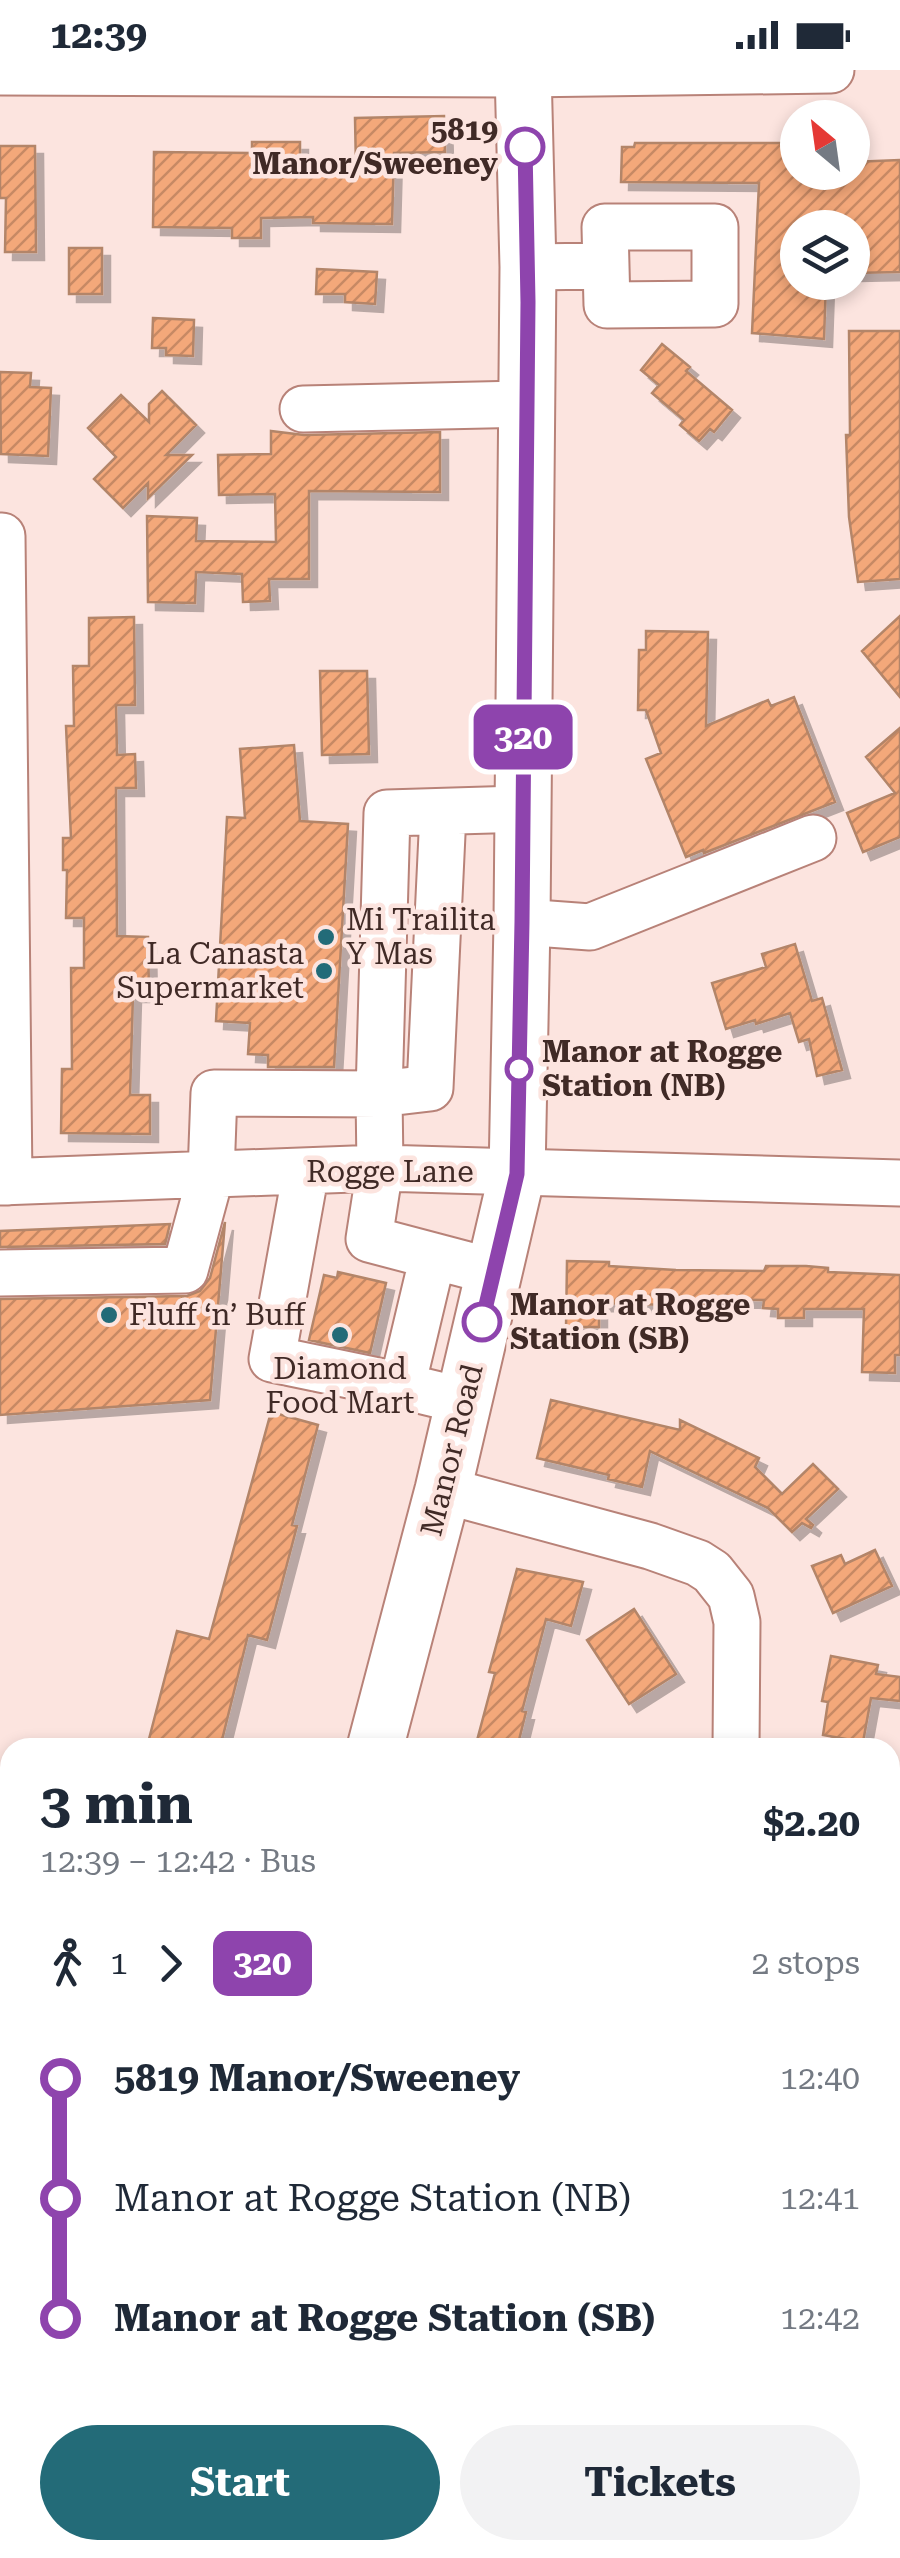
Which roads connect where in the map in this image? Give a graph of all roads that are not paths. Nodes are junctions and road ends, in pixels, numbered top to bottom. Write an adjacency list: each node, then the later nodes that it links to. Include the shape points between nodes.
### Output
1 (831, 70): 4 (street)
2 (0, 72): 3 (street)
3 (280, 72): 4 (street)
4 (523, 72): 6 (main road, Manor Road)
5 (606, 266): 6 (street)
6 (528, 268): 7 (main road, Manor Road)
7 (527, 404): 8 (street); 10 (main road, Manor Road)
8 (302, 409)
9 (2, 536): 18 (street)
10 (522, 809): 12 (main road, Manor Road); 13 (street, via 443,813 430,1088)
11 (812, 838): 12 (street, via 590,927)
12 (522, 922): 17 (main road, Manor Road)
13 (380, 1094): 14 (street); 16 (street, via 214,1093)
14 (380, 1168): 15 (street, Rogge Lane); 17 (street, Rogge Lane); 20 (street, via 368,1238)
15 (306, 1170): 16 (street, Rogge Lane); 23 (street, via 272,1359)
16 (212, 1174): 18 (street, Rogge Lane); 22 (street, via 185,1270)
17 (517, 1174): 19 (street, Rogge Lane); 21 (main road, Manor Road)
18 (5, 1182)
19 (900, 1182)
20 (433, 1256): 21 (street); 23 (street)
21 (494, 1272): 24 (main road, Manor Road)
22 (0, 1274)
23 (402, 1386): 24 (street)
24 (464, 1401): 25 (main road, Manor Road)
25 (443, 1490): 26 (main road, Manor Road); 27 (street, via 650,1546 712,1572 736,1608)
26 (379, 1738)
27 (736, 1738)

